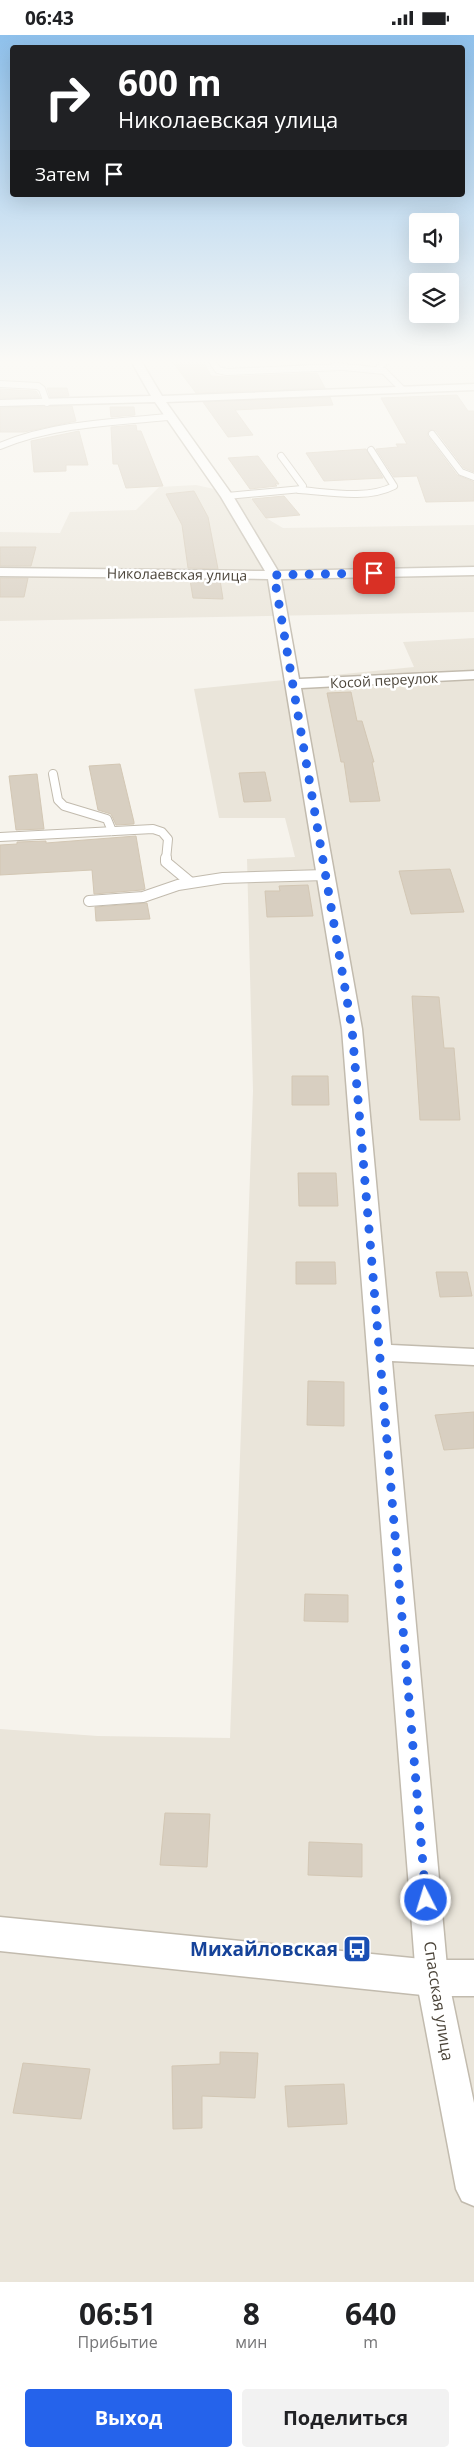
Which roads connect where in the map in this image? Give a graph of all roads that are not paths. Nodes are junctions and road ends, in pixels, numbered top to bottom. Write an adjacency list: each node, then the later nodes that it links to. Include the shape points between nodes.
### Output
1 (206, 466): 7 (street, Спасская улица)
2 (288, 466): 6 (lane, via 302,486)
3 (381, 466): 6 (lane, via 394,486 391,489 368,492)
4 (456, 466): 5 (lane, via 461,472)
5 (474, 477)
6 (299, 490): 7 (lane)
7 (228, 496): 10 (street, Спасская улица)
8 (0, 571): 10 (street, Николаевская улица)
9 (474, 571): 10 (street, Николаевская улица)
10 (274, 575): 12 (street, Спасская улица)
11 (474, 675): 12 (street, Косой переулок)
12 (294, 684): 16 (street, Спасская улица)
13 (53, 774): 14 (lane, via 58,800 64,806 107,819)
14 (112, 831): 15 (lane); 17 (lane, via 153,829 162,832 168,839 166,862)
15 (0, 837)
16 (326, 875): 17 (lane); 19 (street, Спасская улица, via 352,1029)
17 (190, 882): 18 (lane, via 143,897)
18 (89, 901)
19 (379, 1352): 20 (street); 22 (street, Спасская улица)
20 (474, 1357)
21 (0, 1934): 22 (street)
22 (432, 1978): 23 (street); 24 (street, Спасская улица)
23 (474, 1979)
24 (474, 2189)

